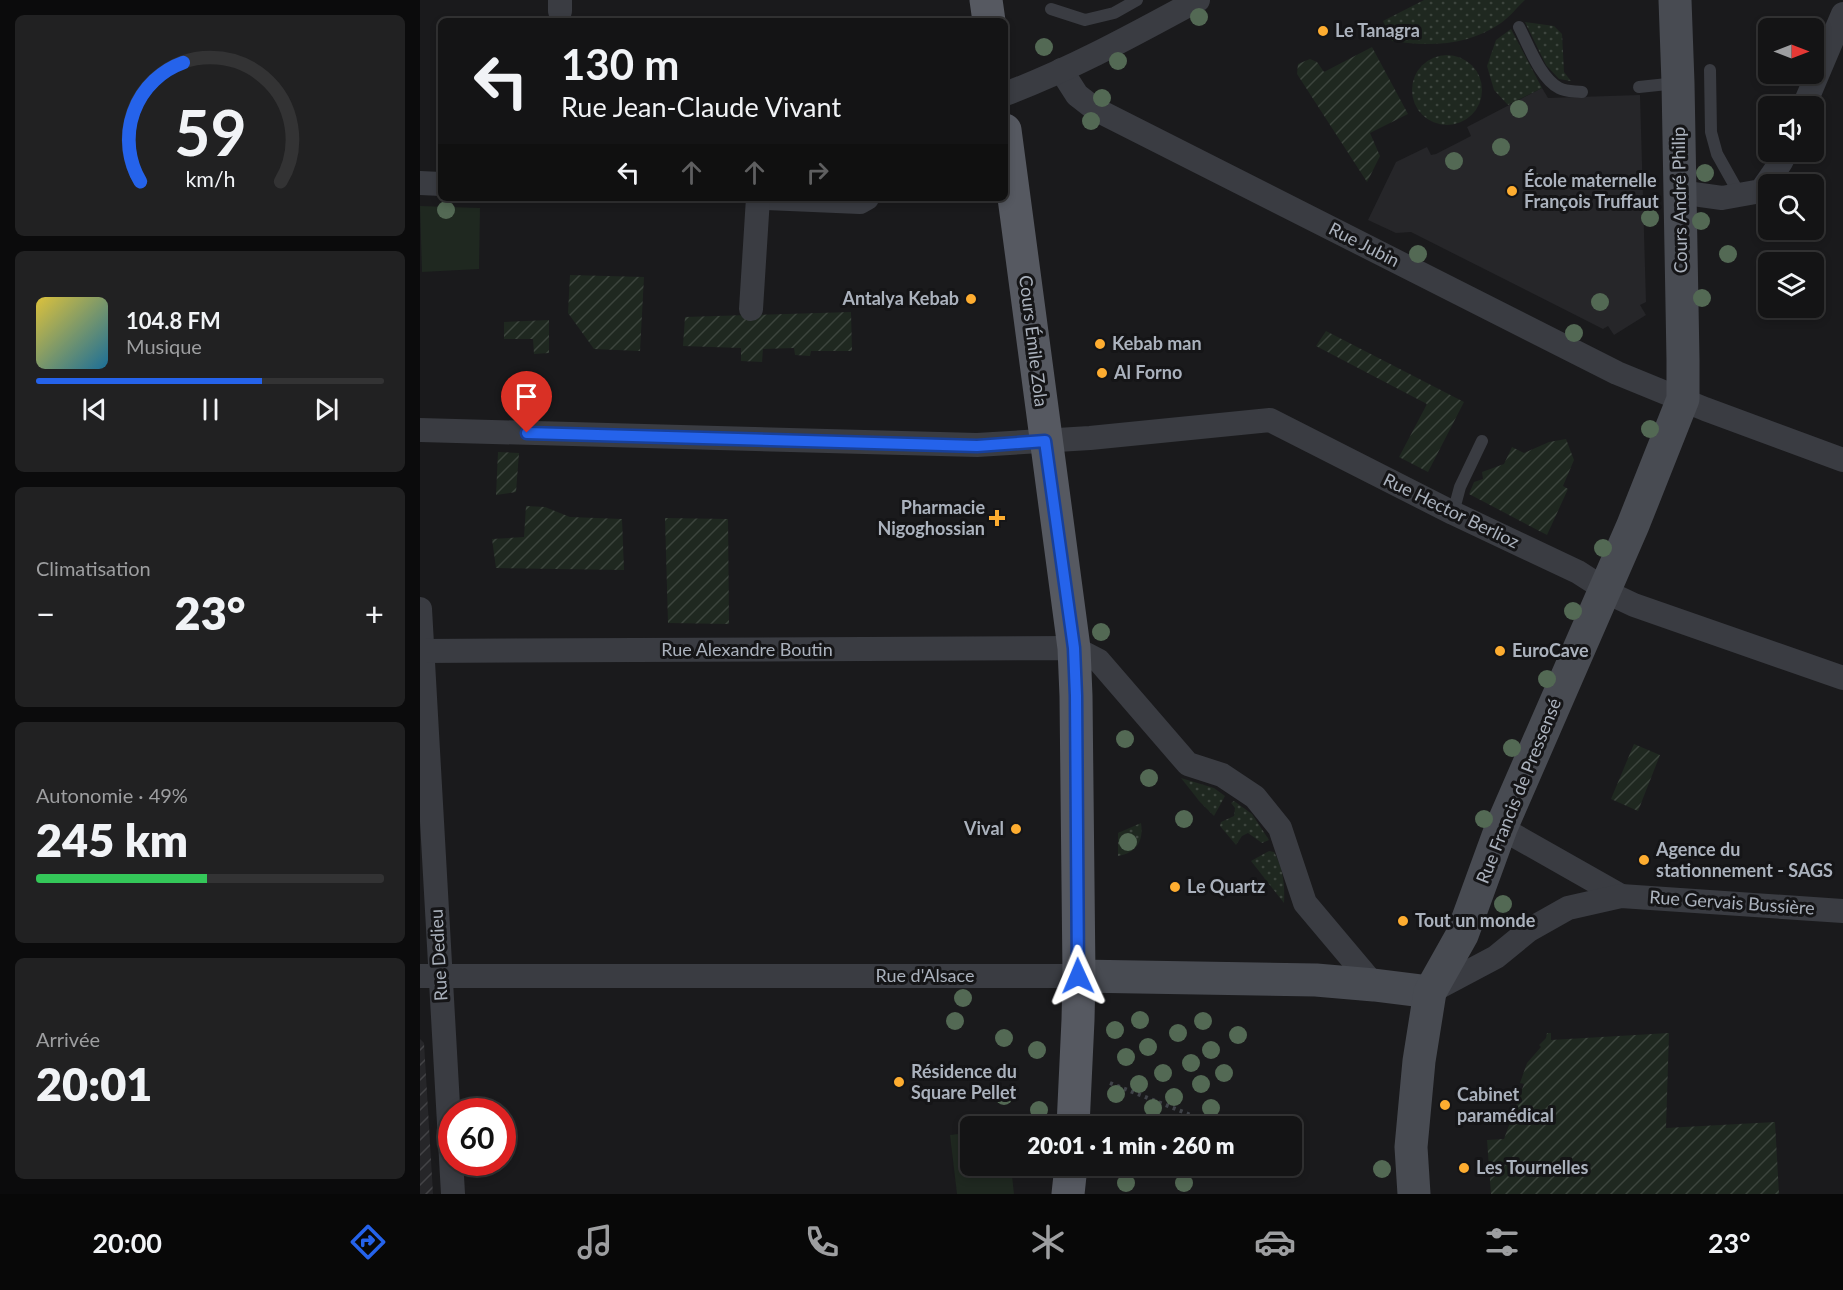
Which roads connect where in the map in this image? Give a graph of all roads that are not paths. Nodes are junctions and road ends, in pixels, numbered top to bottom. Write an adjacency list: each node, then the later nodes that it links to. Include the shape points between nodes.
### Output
1 (986, 0): 7 (main road)
2 (1137, 0): 5 (lane, via 1114,13 1085,20)
3 (1198, 0): 9 (street)
4 (1675, 0): 11 (street, Cours André Philip)
5 (1051, 9)
6 (1843, 14): 15 (street)
7 (989, 18)
8 (1520, 27): 13 (lane, via 1544,76 1556,87)
9 (1061, 70): 14 (street); 26 (street, Rue Jubin, via 1077,95 1095,109 1617,373)
10 (1710, 70): 21 (lane, via 1711,132 1717,154)
11 (1678, 83): 12 (lane); 20 (street, Cours André Philip)
12 (1639, 87)
13 (1582, 92)
14 (1008, 93)
15 (1808, 96)
16 (1008, 153): 28 (main road, Cours Émile Zola)
17 (1781, 162): 21 (street, via 1761,190)
18 (420, 183): 19 (street)
19 (438, 184)
20 (1680, 192): 21 (street, via 1722,198); 26 (street, Cours André Philip)
21 (1740, 195)
22 (758, 201): 25 (street)
23 (836, 201): 24 (street)
24 (862, 201)
25 (751, 309)
26 (1683, 399): 30 (street, Rue Jubin); 32 (street, Rue Francis de Pressensé)
27 (420, 430): 28 (street, Rue Hector Berlioz, via 977,446)
28 (1045, 441): 31 (street, Rue Hector Berlioz, via 1270,420 1330,459); 34 (main road, Cours Émile Zola)
29 (1482, 441): 31 (lane, via 1460,487)
30 (1843, 460)
31 (1453, 513): 32 (street, Rue Hector Berlioz, via 1578,572)
32 (1604, 589): 36 (street, Rue Hector Berlioz, via 1634,605); 37 (street, Rue Francis de Pressensé)
33 (420, 609): 35 (street, Rue Dedieu)
34 (1074, 648): 35 (street, Rue Alexandre Boutin); 41 (main road, Cours Émile Zola); 42 (street, via 1099,661 1188,764 1222,775 1255,797 1280,828 1305,903)
35 (421, 651): 40 (street, Rue Dedieu)
36 (1843, 678)
37 (1501, 828): 38 (street, Rue Gervais Bussière); 43 (street, Rue Francis de Pressensé, via 1462,935)
38 (1621, 896): 39 (street, Rue Gervais Bussière); 43 (street, Rue Gervais Bussière, via 1568,908 1529,930 1496,957)
39 (1843, 911)
40 (430, 976): 41 (street, Rue d'Alsace); 46 (street, Rue Dedieu)
41 (1078, 976): 42 (street, Rue d'Alsace); 44 (main road, Cours Émile Zola)
42 (1374, 985): 43 (street, Rue d'Alsace)
43 (1430, 992): 48 (street, Rue Francis de Pressensé, via 1411,1147)
44 (1073, 1116)
45 (1070, 1176): 47 (main road)
46 (453, 1194)
47 (1068, 1194)
48 (1414, 1194)

